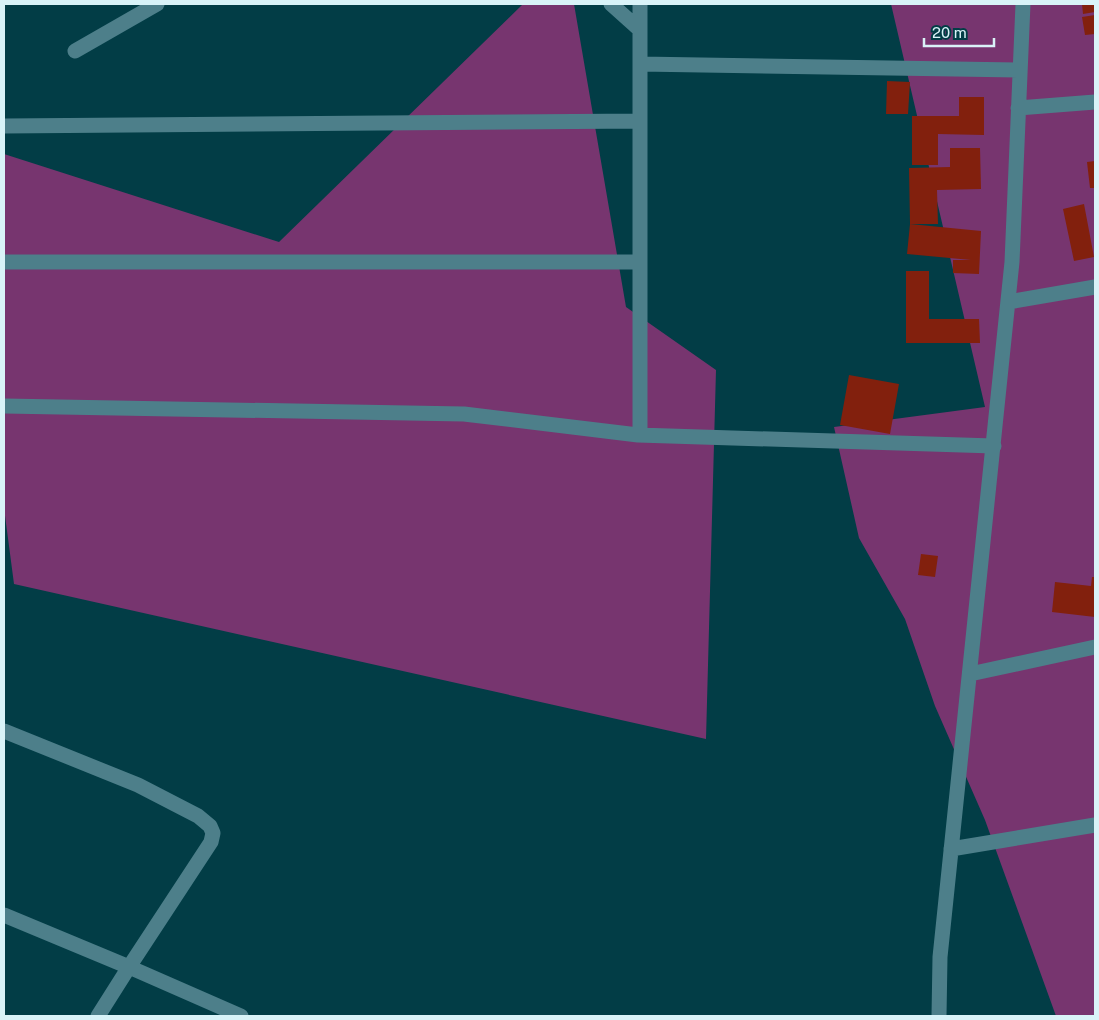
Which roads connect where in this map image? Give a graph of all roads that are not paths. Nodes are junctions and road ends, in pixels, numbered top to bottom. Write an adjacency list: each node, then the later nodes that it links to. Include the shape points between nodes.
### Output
1 (157, 4): 6 (street)
2 (611, 4): 5 (street)
3 (640, 4): 5 (street)
4 (1022, 4): 8 (street)
5 (640, 30): 7 (street)
6 (75, 50)
7 (640, 64): 8 (street); 11 (street)
8 (1020, 70): 10 (street)
9 (1095, 102): 10 (street)
10 (1018, 108): 16 (street)
11 (640, 121): 12 (street); 14 (street)
12 (4, 126)
13 (4, 262): 14 (street)
14 (640, 262): 18 (street)
15 (1095, 287): 16 (street)
16 (1008, 302): 19 (street)
17 (4, 406): 18 (street, via 464,414)
18 (640, 434): 19 (street)
19 (994, 446): 21 (street)
20 (1095, 647): 21 (street)
21 (970, 674): 24 (street)
22 (4, 731): 26 (street, via 138,785 198,816 210,826 213,833 211,842)
23 (1095, 824): 24 (street)
24 (951, 849): 29 (street, via 940,957)
25 (4, 915): 26 (street)
26 (129, 967): 27 (street); 28 (street)
27 (98, 1016)
28 (241, 1016)
29 (939, 1016)

